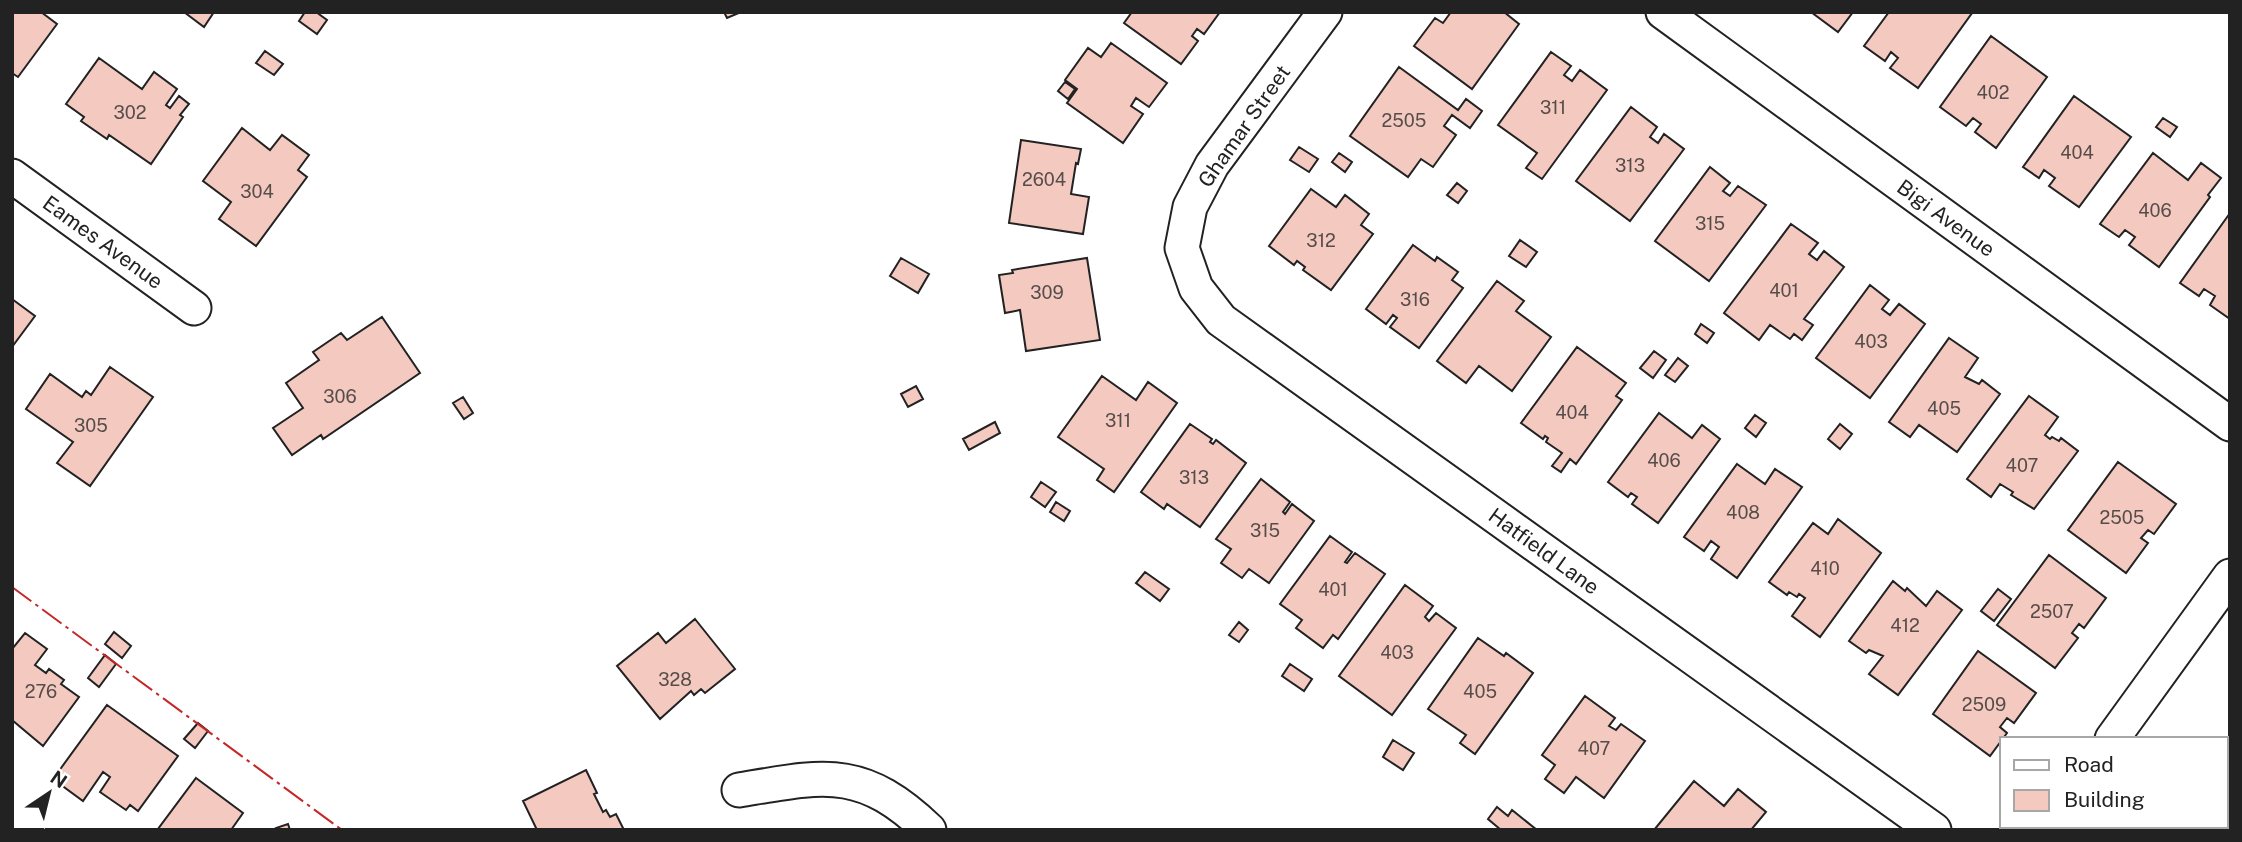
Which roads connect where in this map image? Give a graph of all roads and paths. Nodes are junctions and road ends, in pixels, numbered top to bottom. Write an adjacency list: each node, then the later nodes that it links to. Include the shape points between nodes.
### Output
1 (1325, 12): 4 (street, Ghamar Street, via 1212,166 1190,207)
2 (1663, 12): 6 (street, Bigi Avenue)
3 (12, 176): 5 (street, Eames Avenue)
4 (1182, 248): 11 (street, Hatfield Lane, via 1196,288 1222,320)
5 (194, 308)
6 (2230, 424)
7 (2230, 576): 8 (street)
8 (2113, 737)
9 (739, 790): 10 (street, via 826,778 849,781 878,790)
10 (929, 830)
11 (1934, 830)

